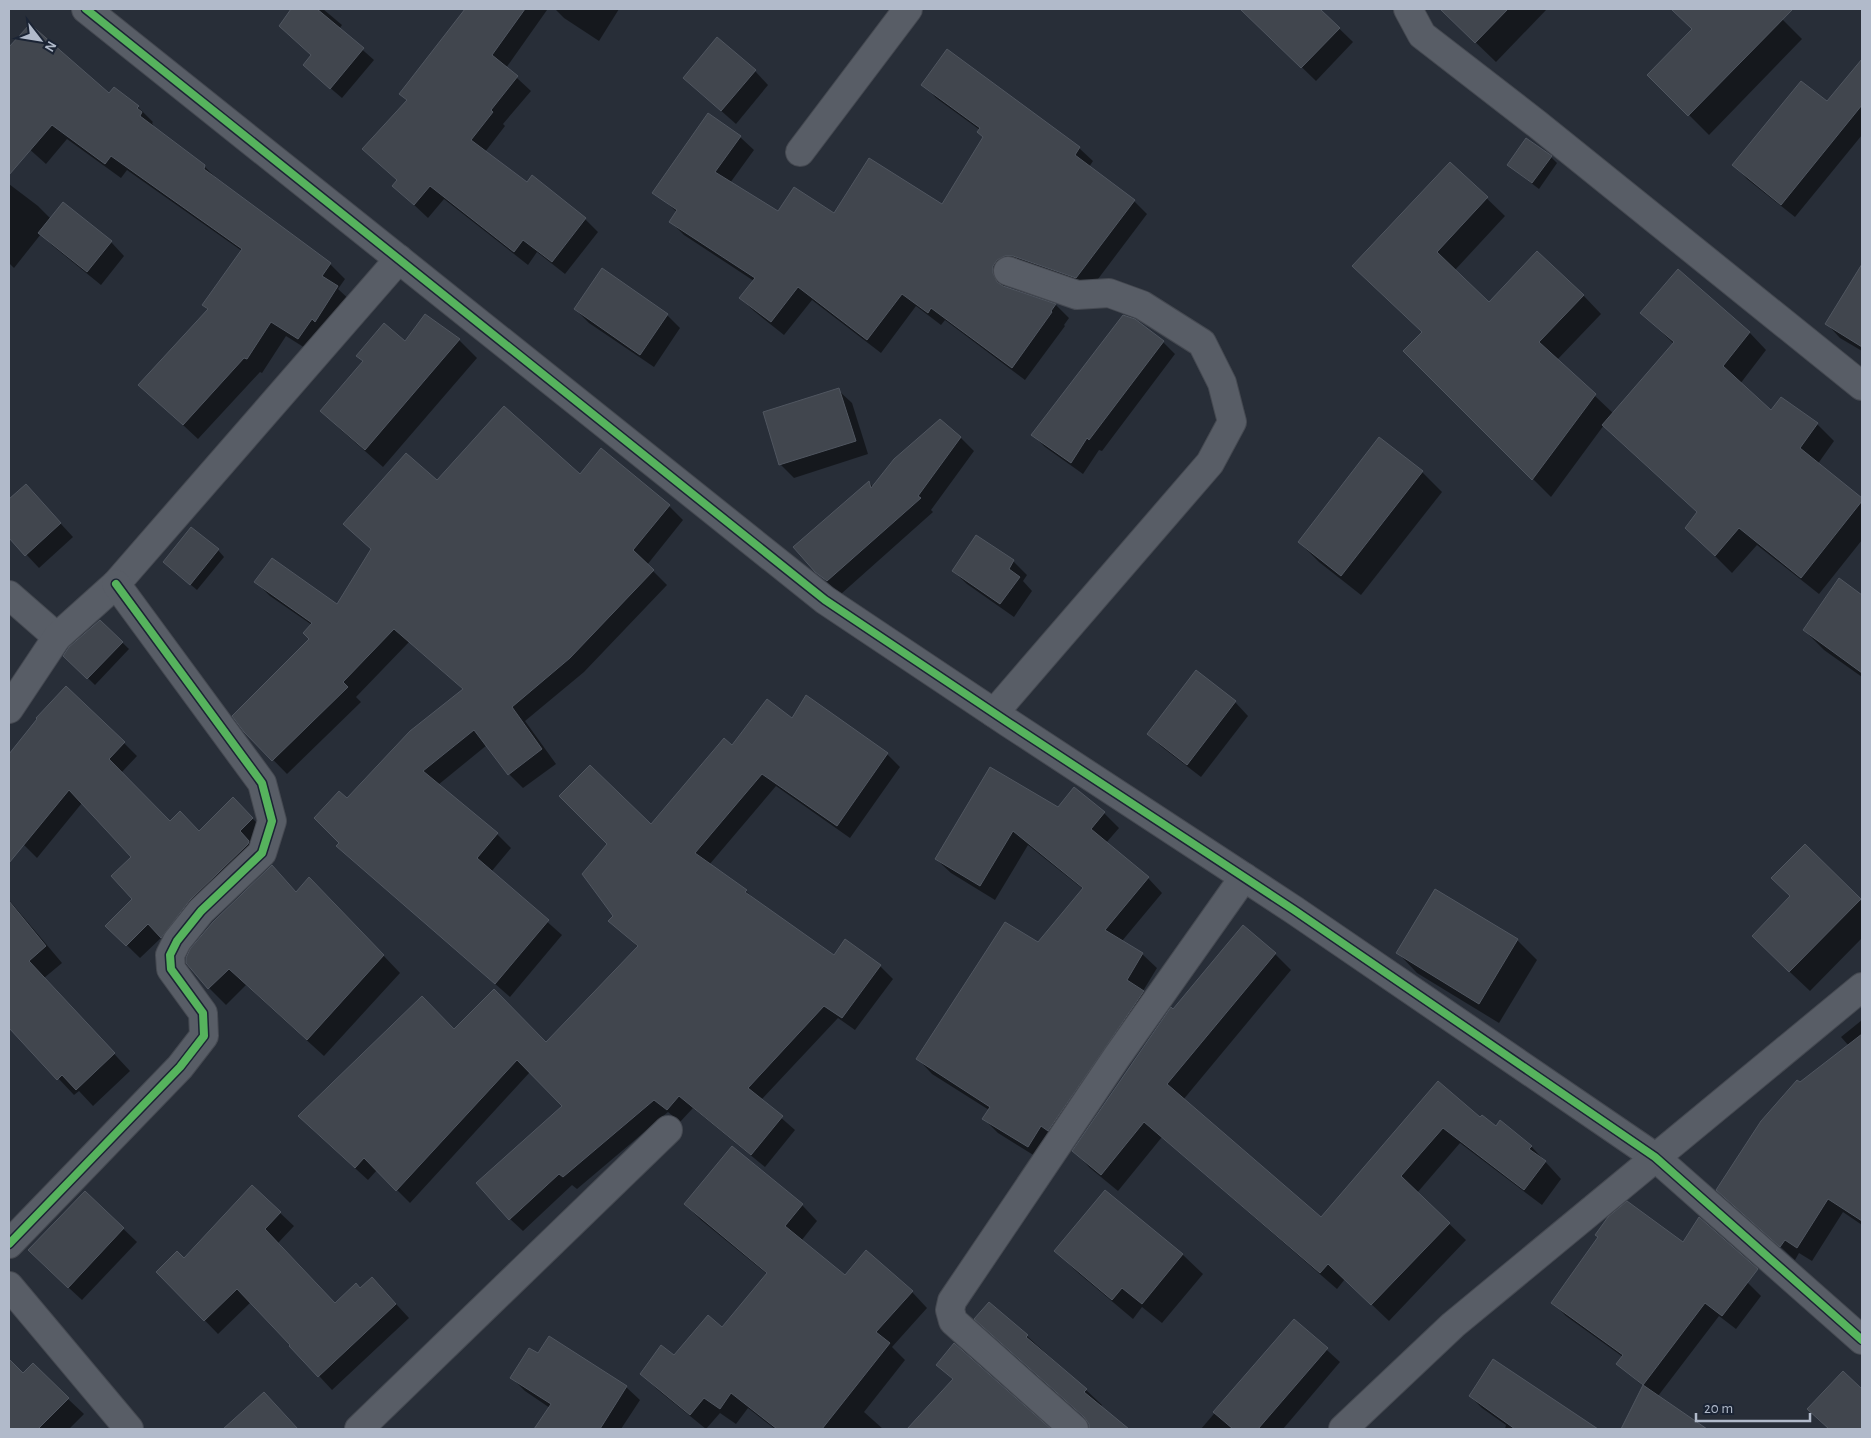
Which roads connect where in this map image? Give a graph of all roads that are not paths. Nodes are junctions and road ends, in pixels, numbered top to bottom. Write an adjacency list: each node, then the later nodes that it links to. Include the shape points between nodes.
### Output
1 (86, 9): 5 (street)
2 (908, 9): 4 (street)
3 (1408, 9): 7 (street, via 1422,35)
4 (800, 152)
5 (399, 259): 8 (street); 12 (street, via 825,600)
6 (1008, 271): 12 (street, via 1077,295 1109,293 1142,305 1202,343 1222,383 1232,422 1210,464)
7 (1862, 386)
8 (116, 584): 10 (street); 17 (street, via 262,783 272,821 262,853 201,911 170,955 171,969 203,1014 204,1036 180,1067)
9 (9, 595): 10 (street)
10 (57, 637): 11 (street)
11 (9, 709)
12 (994, 713): 13 (street)
13 (1244, 877): 16 (street); 22 (street, via 1116,1058 952,1301 953,1321)
14 (1862, 987): 16 (street)
15 (668, 1130): 21 (street)
16 (1655, 1157): 19 (street); 23 (street, via 1453,1325)
17 (9, 1244)
18 (9, 1286): 20 (street)
19 (1862, 1340)
20 (129, 1429)
21 (359, 1429)
22 (1074, 1429)
23 (1343, 1429)

